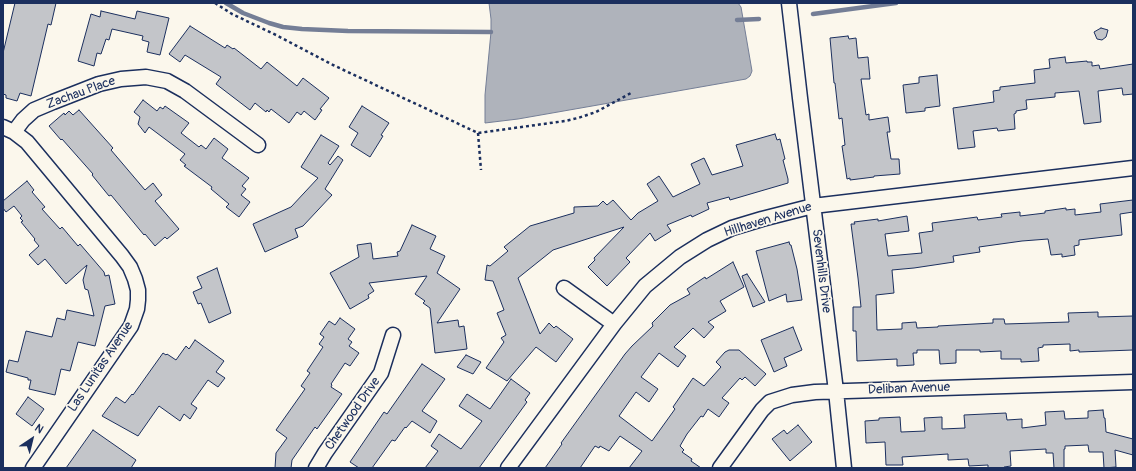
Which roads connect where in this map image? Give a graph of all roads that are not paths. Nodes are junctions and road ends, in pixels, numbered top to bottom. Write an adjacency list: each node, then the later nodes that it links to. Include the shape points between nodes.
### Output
1 (789, 3): 5 (street, Sevenhills Drive)
2 (9, 130): 3 (street, Zachau Place, via 34,110 99,84 146,77 167,81 185,91); 11 (street, Las Lunitas Avenue, via 27,142 122,256 130,267 138,290 137,309 131,326)
3 (258, 145)
4 (1133, 168): 5 (street, Hillhaven Avenue)
5 (813, 206): 7 (street, Hillhaven Avenue, via 732,228 707,240 680,257 645,286); 10 (street, Sevenhills Drive)
6 (564, 288): 7 (street)
7 (614, 324): 13 (street, Hillhaven Avenue)
8 (393, 335): 12 (street, Chetwood Drive, via 381,373)
9 (1133, 382): 10 (street, Deliban Avenue)
10 (836, 391): 14 (street, Deliban Avenue, via 792,395 770,402); 15 (street, Sevenhills Drive)
11 (33, 468)
12 (316, 468)
13 (508, 468)
14 (720, 468)
15 (844, 468)

